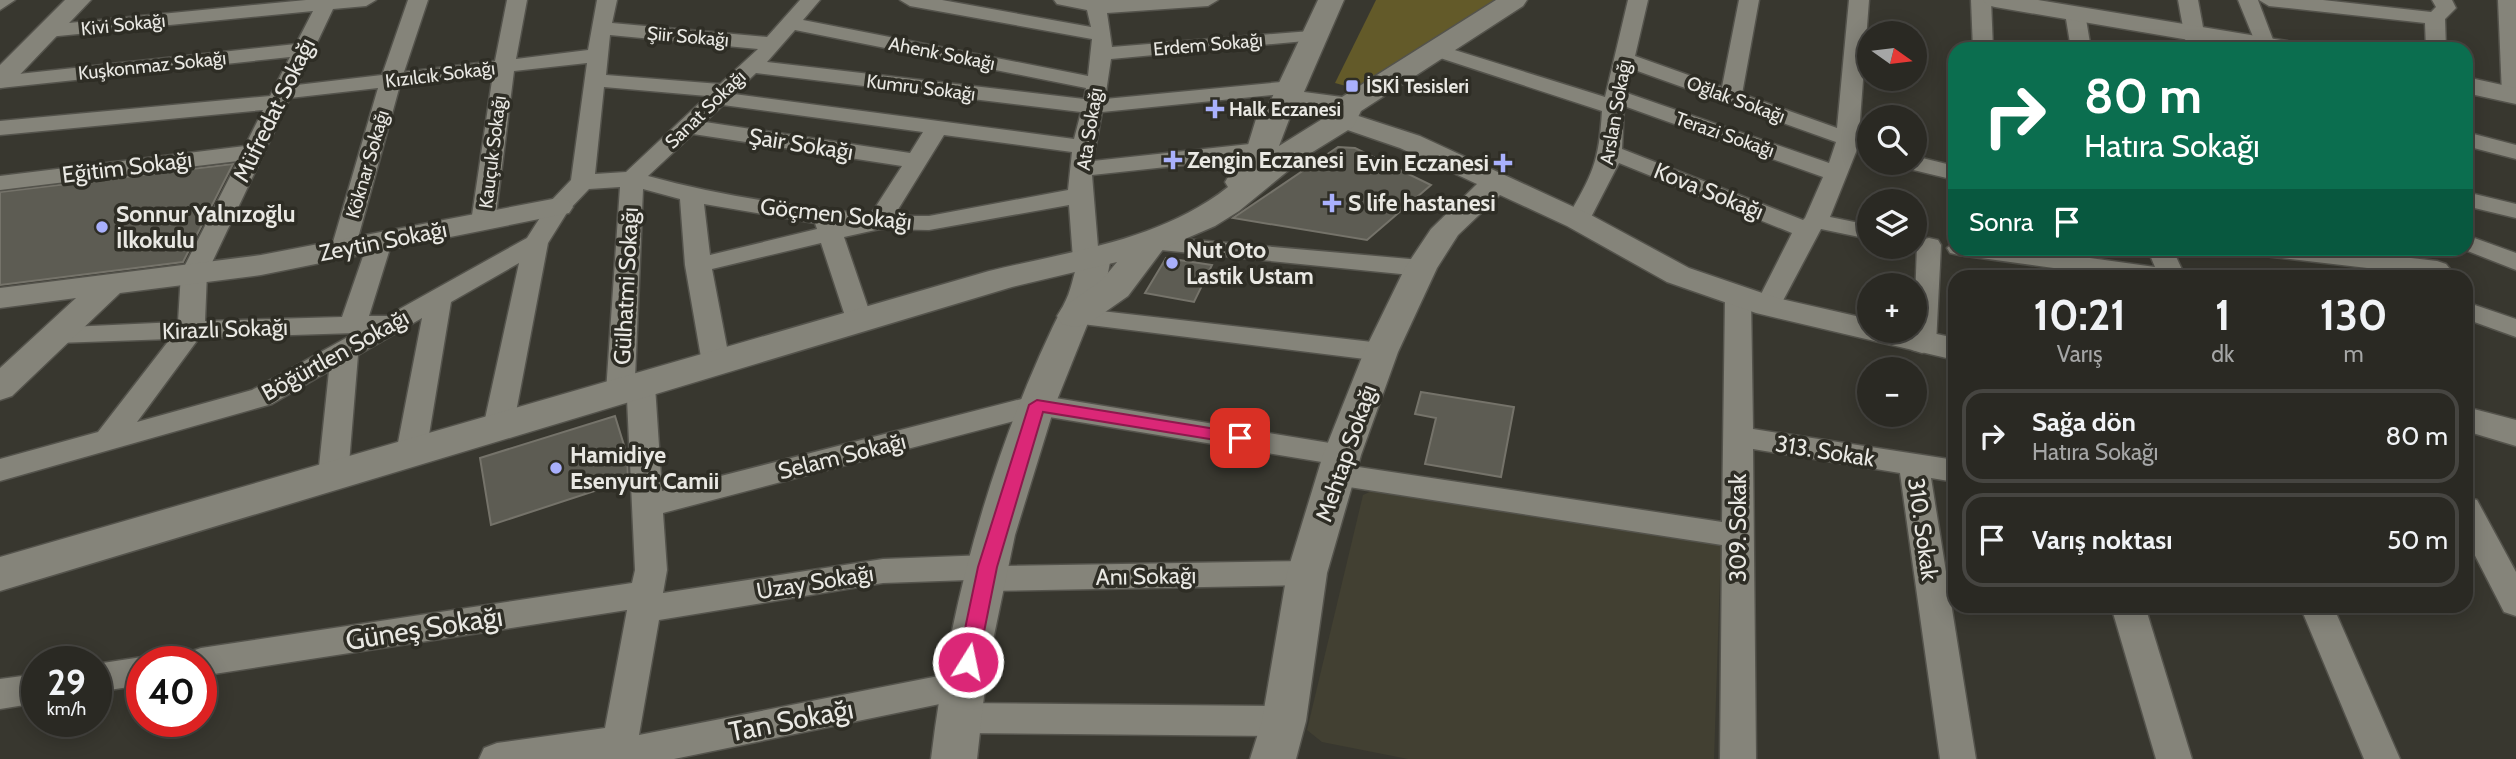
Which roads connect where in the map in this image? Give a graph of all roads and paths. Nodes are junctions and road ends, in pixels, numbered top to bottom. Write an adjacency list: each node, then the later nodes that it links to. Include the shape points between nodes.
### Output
1 (5, 0): 24 (street)
2 (79, 0): 31 (street)
3 (366, 0): 23 (street, Kivi Sokağı)
4 (418, 0): 46 (street, Köknar Sokağı)
5 (517, 0): 44 (street, Kauçuk Sokağı)
6 (607, 0): 30 (street)
7 (810, 0): 29 (street, Sanat Sokağı)
8 (910, 0): 39 (street, Erdem Sokağı)
9 (1064, 0): 25 (street)
10 (1208, 0): 25 (street)
11 (1331, 0): 53 (main road)
12 (1356, 0): 53 (main road)
13 (1514, 0): 41 (main road)
14 (1638, 0): 43 (street, Arslan Sokağı)
15 (1749, 0): 54 (street)
16 (1859, 0): 63 (street)
17 (1981, 0): 33 (street)
18 (1996, 0): 28 (street)
19 (2188, 0): 32 (street)
20 (2248, 0): 36 (street)
21 (2269, 0): 26 (street)
22 (2508, 0): 52 (street)
23 (327, 2): 31 (street, Kivi Sokağı); 40 (street, Müfredat Sokağı)
24 (0, 4)
25 (1096, 5): 39 (street, Ata Sokağı)
26 (2345, 5): 27 (street)
27 (2438, 9): 37 (street)
28 (2075, 13): 32 (street); 34 (street)
29 (789, 23): 38 (street, Sanat Sokağı); 49 (street, Ahenk Sokağı)
30 (603, 28): 38 (street, Şiir Sokağı); 42 (street)
31 (48, 31): 48 (street)
32 (2195, 40): 35 (street)
33 (1983, 42)
34 (2080, 42)
35 (2218, 42)
36 (2273, 42)
37 (2437, 42)
38 (773, 44): 45 (street, Sanat Sokağı)
39 (1101, 44): 49 (street, Ata Sokağı); 53 (street, Erdem Sokağı)
40 (304, 49): 48 (street, Kuşkonmaz Sokağı); 55 (street, Müfredat Sokağı)
41 (1438, 51): 53 (main road); 56 (street, Terazi Sokağı)
42 (599, 55): 44 (street, Kızılcık Sokağı); 47 (street)
43 (1624, 59): 54 (street, Oğlak Sokağı); 56 (street, Arslan Sokağı)
44 (503, 66): 46 (street, Kızılcık Sokağı); 83 (street, Kauçuk Sokağı)
45 (749, 66): 51 (street, Sanat Sokağı); 57 (street, Kumru Sokağı)
46 (391, 80): 55 (street, Kızılcık Sokağı); 93 (street, Köknar Sokağı)
47 (595, 80): 51 (street); 73 (street)
48 (0, 81)
49 (1096, 84): 57 (street, Ata Sokağı)
50 (2473, 86): 52 (street)
51 (721, 94): 58 (street, Sanat Sokağı); 60 (street)
52 (2514, 95)
53 (1308, 97): 57 (street, Kumru Sokağı); 61 (main road); 61 (main road, via 1289,140); 67 (street); 74 (street); 79 (main road)
54 (1731, 97): 63 (street, Oğlak Sokağı)
55 (280, 98): 59 (street, Kızılcık Sokağı); 64 (street, Müfredat Sokağı)
56 (1614, 101): 65 (street, Arslan Sokağı); 71 (street, Terazi Sokağı)
57 (1092, 107): 67 (street, Ata Sokağı)
58 (686, 126): 68 (street, Şair Sokağı); 72 (street, Sanat Sokağı)
59 (0, 128)
60 (936, 129): 67 (street); 68 (street)
61 (1311, 139): 79 (main road, via 1260,174)
62 (2473, 141): 66 (street)
63 (1855, 146): 71 (street)
64 (254, 152): 75 (street, Eğitim Sokağı); 102 (street, Müfredat Sokağı)
65 (1611, 152): 82 (street, Arslan Sokağı); 86 (street, Kova Sokağı)
66 (2516, 152)
67 (1082, 158): 77 (street, Ata Sokağı)
68 (916, 161): 84 (street)
69 (1927, 166): 70 (street)
70 (1948, 171)
71 (1834, 173): 86 (street)
72 (632, 179): 73 (street); 76 (street, Göçmen Sokağı); 121 (street, Gülhatmi Sokağı)
73 (582, 182): 80 (street)
74 (1497, 182): 82 (street); 100 (street, Mehtap Sokağı, via 1446,229)
75 (0, 183)
76 (691, 195): 85 (street, Göçmen Sokağı); 98 (street)
77 (1082, 195): 84 (street, Göçmen Sokağı, via 929,223); 96 (street, Ata Sokağı)
78 (2473, 201): 81 (street)
79 (1227, 204): 90 (main road)
80 (558, 207): 83 (street, Zeytin Sokağı); 89 (street)
81 (2516, 211)
82 (1578, 220): 106 (street, via 1678,275)
83 (483, 222): 88 (street, Zeytin Sokağı)
84 (878, 222): 85 (street, Göçmen Sokağı)
85 (827, 224): 98 (street, Göçmen Sokağı); 110 (street)
86 (1811, 226): 87 (street, Kova Sokağı); 108 (street)
87 (1857, 231)
88 (380, 242): 93 (street, Zeytin Sokağı); 115 (street)
89 (536, 243): 105 (street, Böğürtlen Sokağı); 124 (street)
90 (1150, 243): 96 (main road); 100 (street); 111 (main road, via 1115,288)
91 (2473, 245): 97 (street)
92 (1939, 246): 116 (street)
93 (342, 249): 102 (street, Zeytin Sokağı)
94 (2014, 256): 101 (street)
95 (2341, 256): 99 (street)
96 (1087, 258): 103 (main road); 111 (street, via 1070,307)
97 (2516, 262)
98 (698, 265): 119 (street)
99 (2436, 265)
100 (1421, 268): 118 (street, Mehtap Sokağı)
101 (2118, 270)
102 (194, 273): 104 (street, Zeytin Sokağı); 113 (street, Müfredat Sokağı)
103 (1001, 279): 110 (main road); 111 (main road, via 1038,289)
104 (111, 283): 107 (street, Zeytin Sokağı); 114 (street)
105 (439, 297): 115 (street, Böğürtlen Sokağı, via 393,323); 128 (street)
106 (1738, 297): 108 (street); 126 (street, 309. Sokak)
107 (0, 298)
108 (1768, 306): 116 (street)
109 (2473, 313): 112 (street)
110 (860, 322): 119 (main road)
111 (1072, 323): 118 (street); 122 (street)
112 (2516, 329)
113 (191, 330): 114 (street, Kirazlı Sokağı); 115 (street, Kirazlı Sokağı); 127 (street)
114 (57, 334): 120 (street)
115 (349, 337): 127 (street, Böğürtlen Sokağı, via 262,397); 133 (street)
116 (1922, 344): 117 (street)
117 (1948, 348)
118 (1381, 352): 130 (street, Mehtap Sokağı)
119 (716, 363): 121 (main road)
120 (4, 381)
121 (630, 389): 124 (main road); 134 (street, Gülhatmi Sokağı)
122 (1037, 405): 130 (street); 134 (street, Selam Sokağı); 137 (street)
123 (2473, 421): 125 (street)
124 (498, 428): 128 (main road)
125 (2516, 433)
126 (1738, 437): 129 (street, 313. Sokak); 136 (street, 309. Sokak)
127 (109, 439): 131 (street, Böğürtlen Sokağı)
128 (411, 453): 133 (main road)
129 (1914, 464): 132 (street, 313. Sokak); 154 (street, 310. Sokak)
130 (1339, 465): 136 (street); 138 (street, Mehtap Sokağı)
131 (0, 470)
132 (1948, 470)
133 (333, 476): 139 (main road)
134 (647, 506): 141 (street, Gülhatmi Sokağı, via 651,570)
135 (2473, 520): 140 (street)
136 (1738, 536): 153 (street, 309. Sokak)
137 (986, 573): 138 (street, Anı Sokağı); 141 (street, Uzay Sokağı, via 883,572); 147 (street)
138 (1307, 573): 148 (street, Mehtap Sokağı)
139 (0, 574)
140 (2512, 589)
141 (645, 602): 144 (street, Güneş Sokağı); 149 (street, Gülhatmi Sokağı)
142 (2129, 613): 155 (street)
143 (2320, 613): 156 (street)
144 (217, 660)
145 (21, 691): 146 (street)
146 (0, 694)
147 (961, 702): 148 (street, Tan Sokağı); 149 (street, Tan Sokağı); 151 (street)
148 (1284, 721): 152 (street, Mehtap Sokağı)
149 (618, 751): 150 (street, Tan Sokağı)
150 (497, 759)
151 (954, 759)
152 (1273, 759)
153 (1738, 759)
154 (1958, 759)
155 (2174, 759)
156 (2382, 759)

